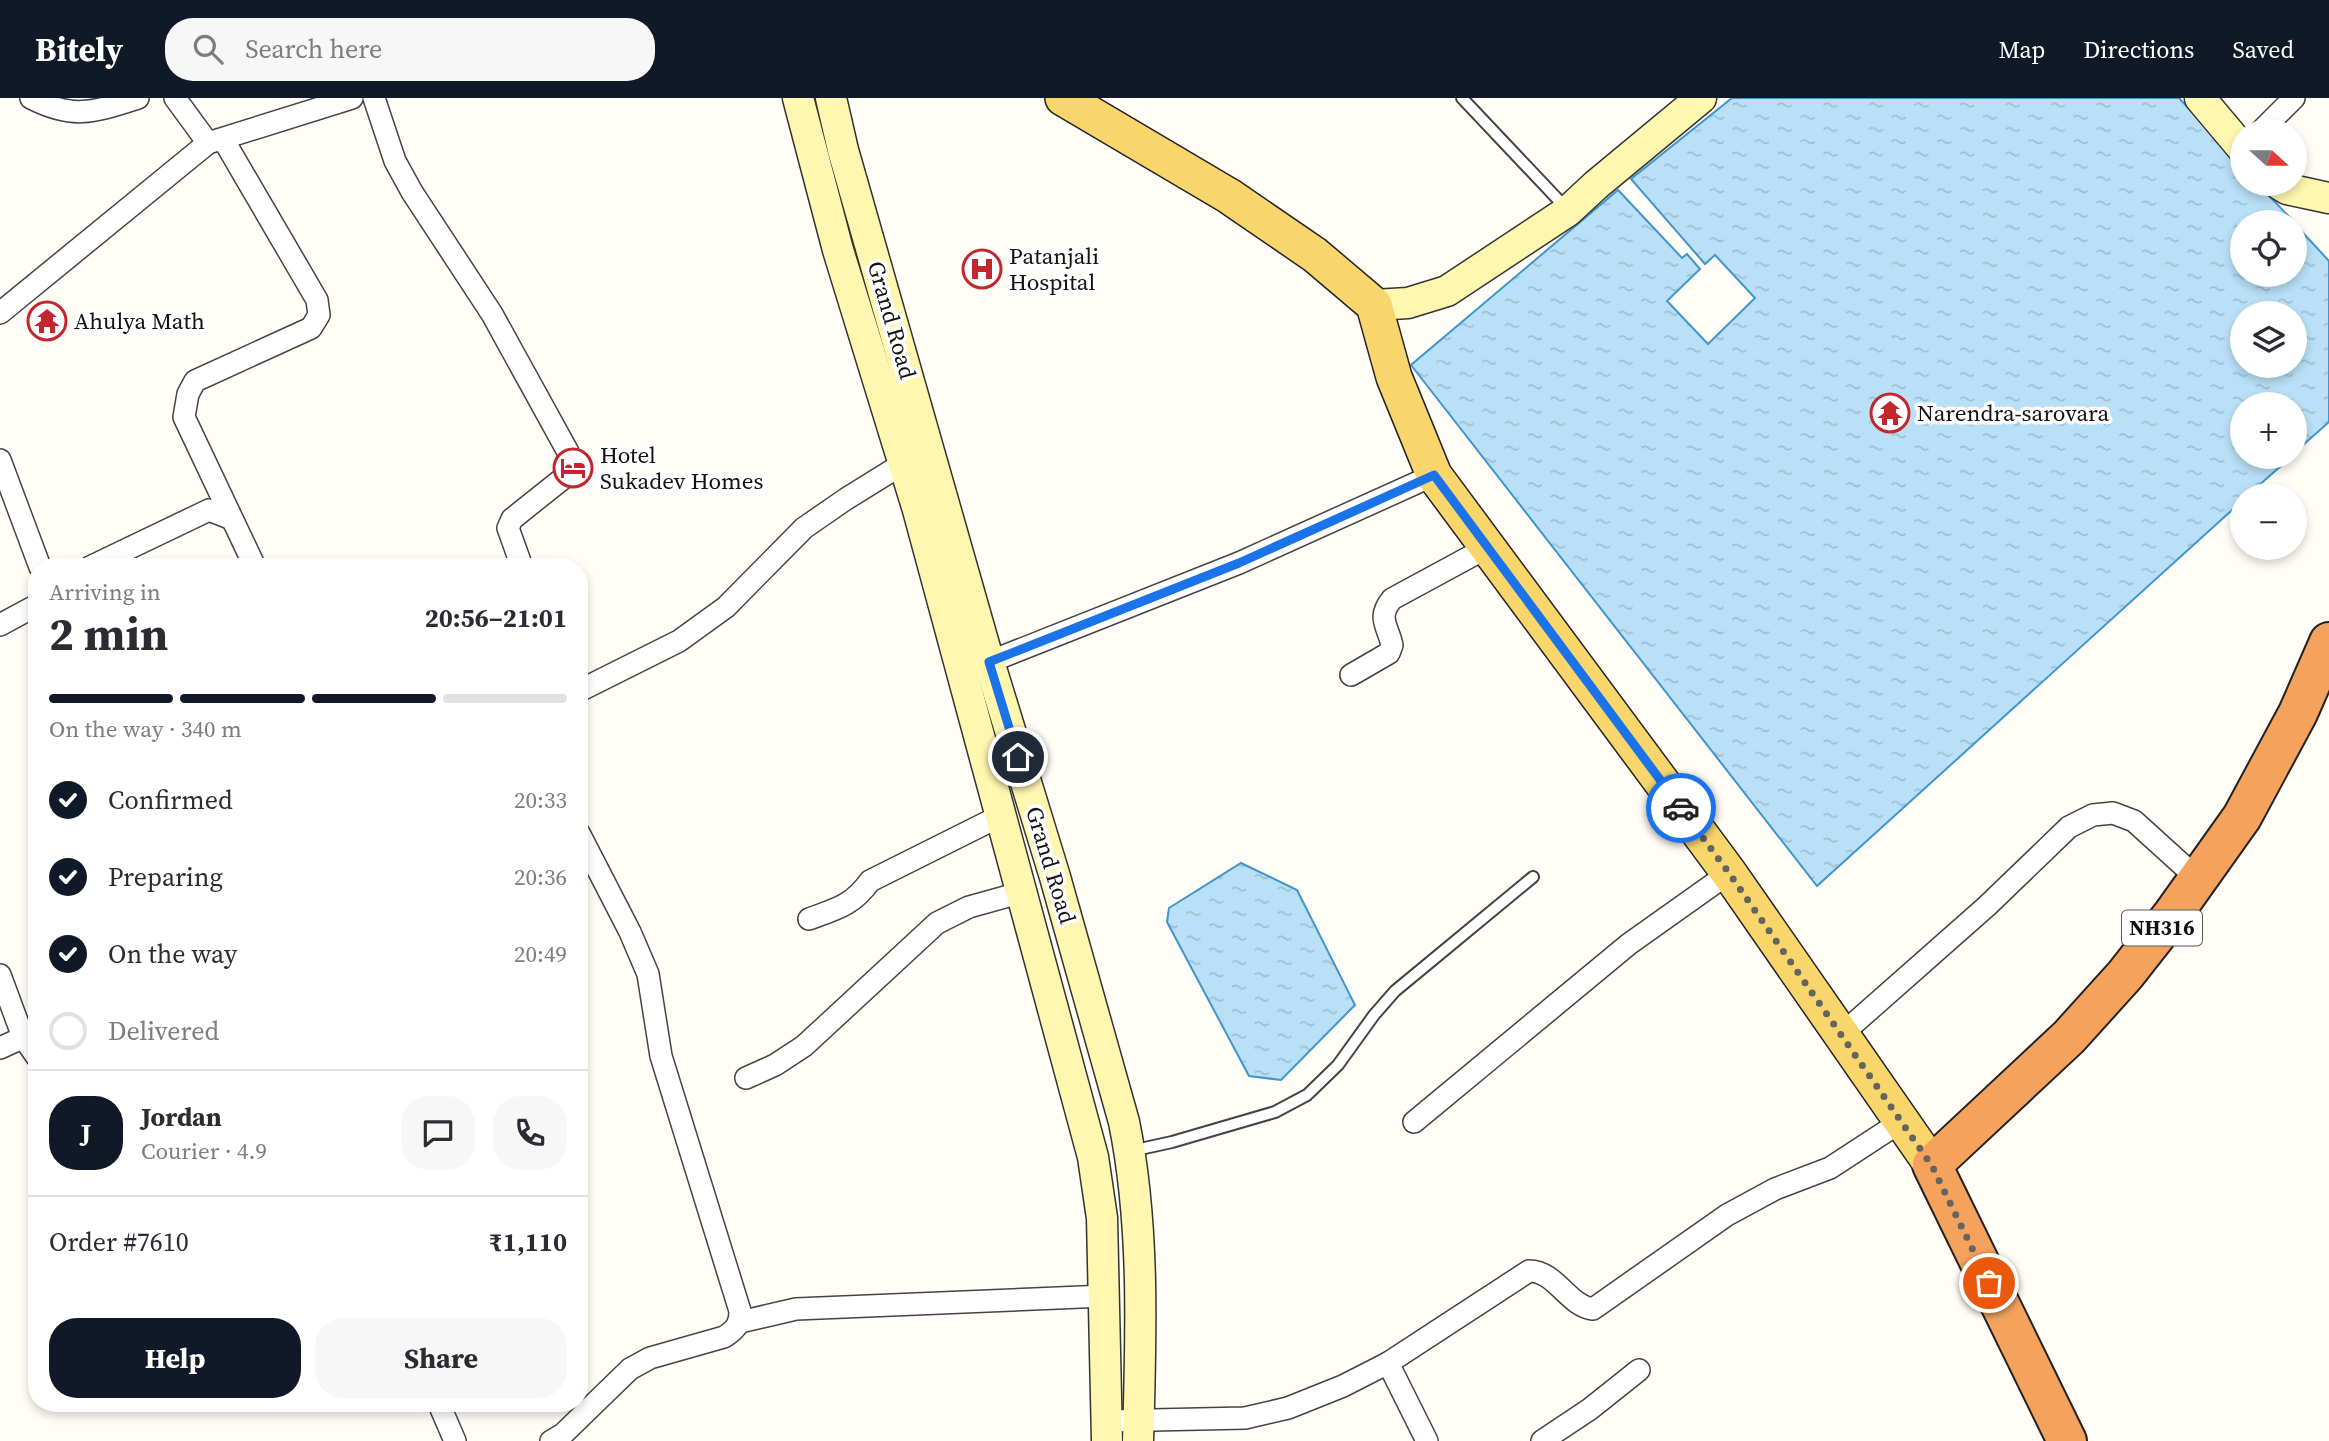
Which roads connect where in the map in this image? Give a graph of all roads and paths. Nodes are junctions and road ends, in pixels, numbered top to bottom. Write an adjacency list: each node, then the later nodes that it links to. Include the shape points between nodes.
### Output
1 (31, 98): 2 (street, via 77,113)
2 (138, 98)
3 (175, 98): 15 (street)
4 (352, 98): 15 (street)
5 (374, 98): 29 (street, via 395,161 492,314 568,452 566,476 512,519 508,528)
6 (798, 98): 22 (main road, Grand Road, via 838,250)
7 (831, 98): 33 (main road, Grand Road)
8 (1063, 98): 19 (main road, via 1230,196 1315,254)
9 (1462, 98): 18 (lane)
10 (1701, 98): 18 (main road)
11 (2200, 98): 14 (main road)
12 (2294, 98): 13 (street)
13 (2273, 119)
14 (2230, 134)
15 (216, 141): 20 (street); 24 (street, via 317,300 319,315 310,328 195,381 188,394 184,417)
16 (2307, 193): 17 (main road)
17 (2329, 198)
18 (1568, 211): 19 (main road, via 1447,292 1408,303)
19 (1374, 305): 23 (main road, via 1394,377)
20 (0, 313)
21 (0, 460): 26 (street)
22 (904, 463): 35 (street, via 804,528 726,607 679,641); 36 (main road, Grand Road)
23 (1434, 475): 25 (main road); 33 (street, via 1239,563)
24 (232, 519): 27 (street, via 209,510); 28 (street)
25 (1488, 547): 34 (street, via 1392,599 1384,610 1392,645 1389,653); 38 (main road)
26 (37, 558)
27 (109, 558)
28 (251, 558)
29 (519, 558)
30 (28, 610): 31 (street)
31 (0, 625)
32 (2329, 642): 40 (highway, NH316, via 2298,713 2242,817)
33 (989, 662): 51 (main road, Grand Road, via 1059,890)
34 (1351, 675)
35 (588, 686)
36 (1002, 815): 41 (main road, Grand Road); 42 (street, via 870,881 848,905)
37 (588, 850): 54 (street, via 648,974 660,1056)
38 (1729, 873): 45 (main road); 50 (street, via 1629,944)
39 (1533, 877): 51 (lane, via 1395,991 1338,1065 1307,1095 1275,1112)
40 (2198, 879): 45 (street, via 2134,821 2113,813 2093,815 2069,827); 52 (highway, NH316, via 2125,975 2069,1037)
41 (1023, 892): 48 (street, via 969,907 937,923 804,1046); 53 (main road, Grand Road, via 1093,1157 1102,1218)
42 (809, 919)
43 (0, 975): 44 (street)
44 (28, 1030)
45 (1842, 1034): 49 (main road)
46 (28, 1035): 47 (street)
47 (0, 1048)
48 (746, 1078)
49 (1902, 1121): 52 (main road); 55 (street, via 1830,1168 1775,1189 1727,1215 1593,1309 1544,1274 1529,1271)
50 (1414, 1122)
51 (1130, 1151): 61 (main road, Grand Road, via 1140,1334)
52 (1932, 1166): 66 (highway)
53 (1105, 1296): 54 (street, via 796,1309); 60 (main road, Grand Road)
54 (740, 1322): 57 (street, via 723,1337 650,1358 630,1369)
55 (1388, 1363): 61 (street, via 1288,1408); 64 (street)
56 (1639, 1370): 65 (street)
57 (588, 1410)
58 (442, 1412): 62 (street)
59 (586, 1412): 63 (street)
60 (1107, 1431): 61 (street)
61 (1138, 1431)
62 (455, 1441)
63 (551, 1441)
64 (1427, 1441)
65 (1542, 1441)
66 (2067, 1441)

